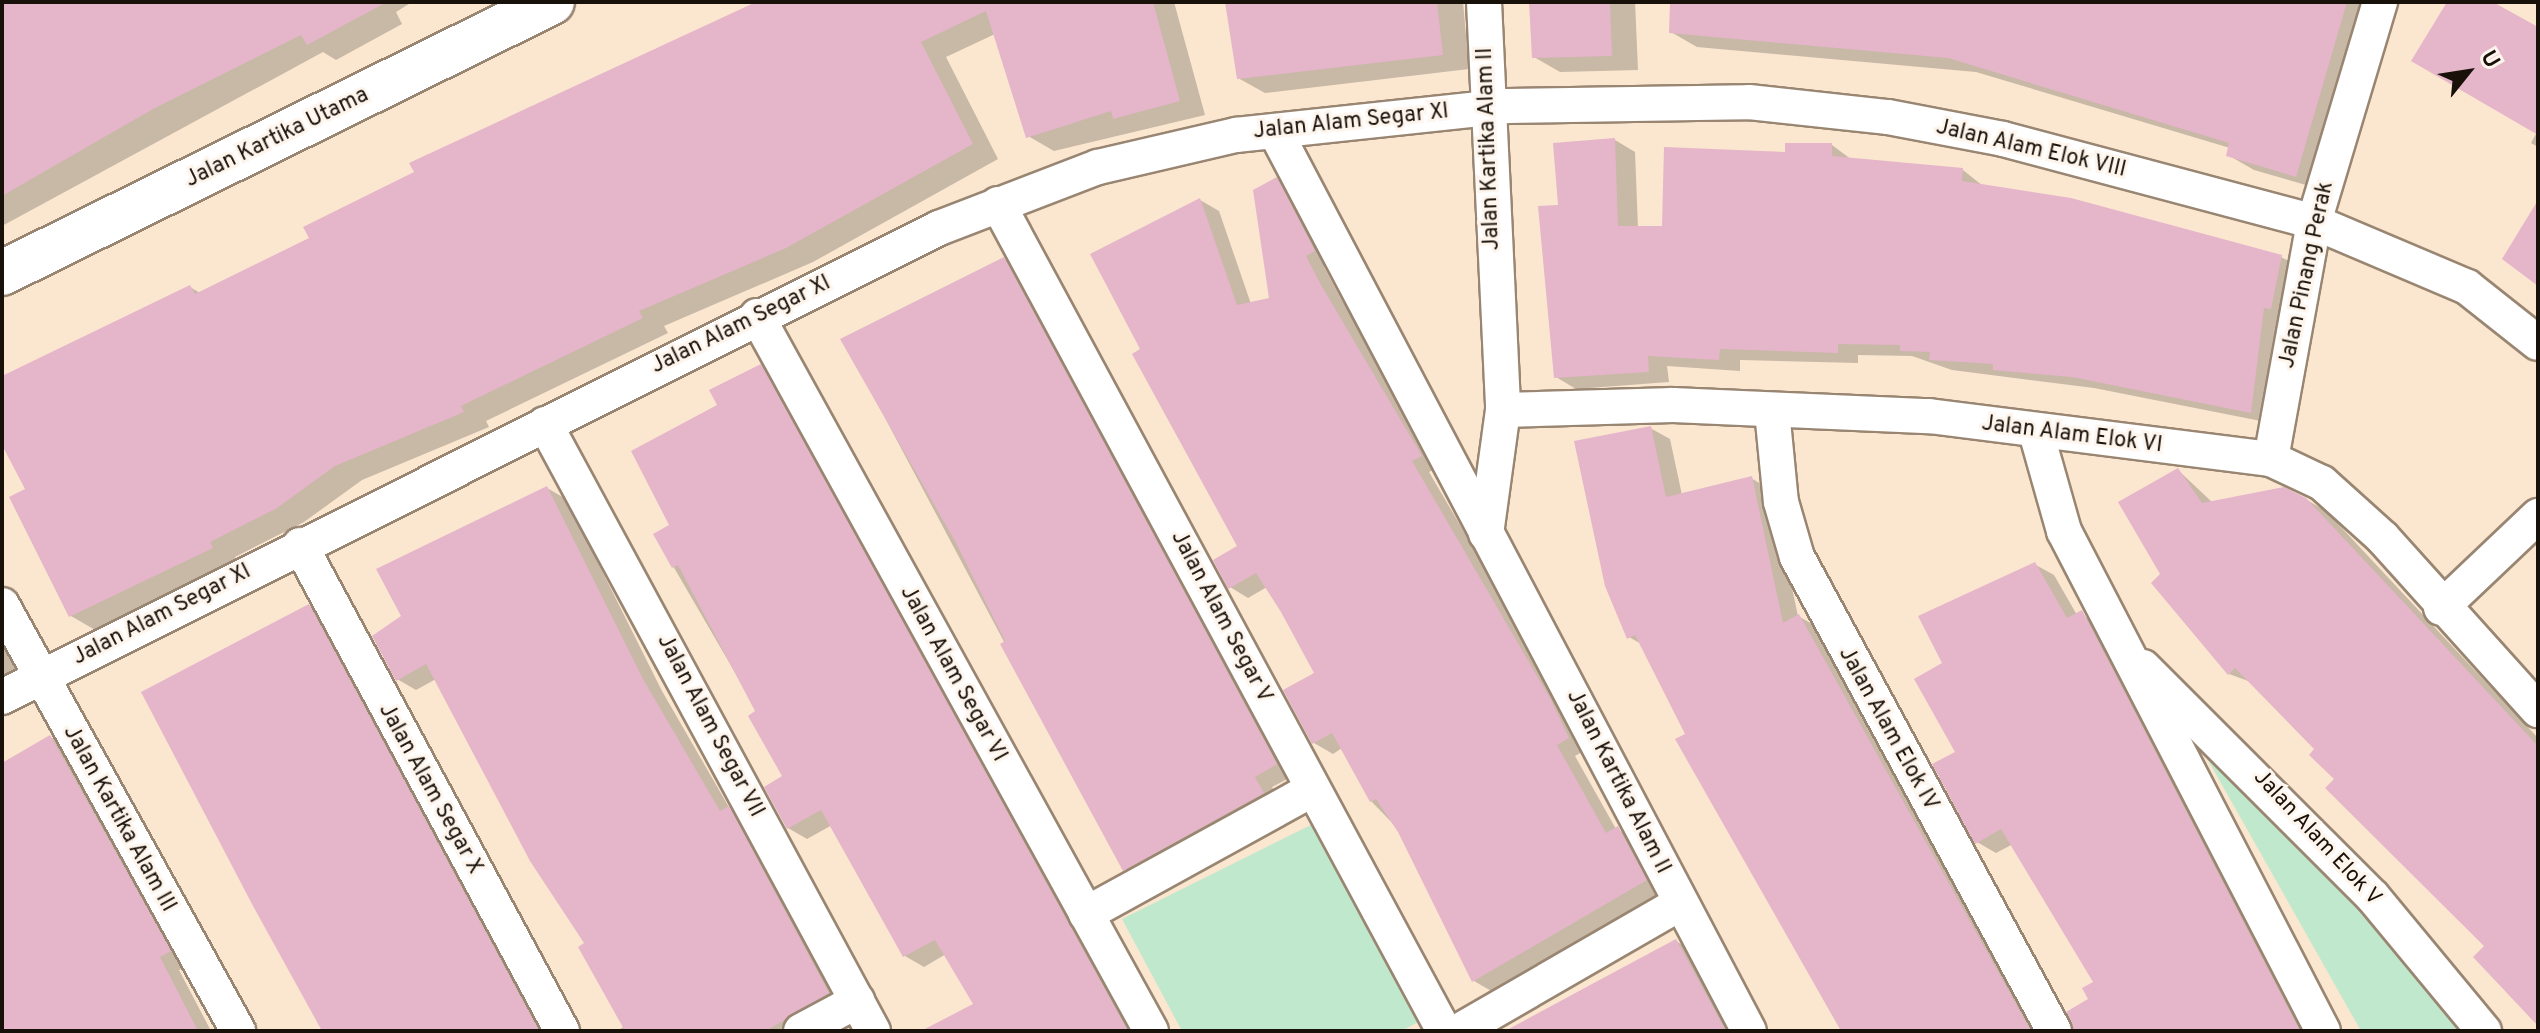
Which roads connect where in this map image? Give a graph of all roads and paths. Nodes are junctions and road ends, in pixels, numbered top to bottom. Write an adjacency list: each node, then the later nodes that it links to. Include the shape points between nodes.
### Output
1 (552, 2): 8 (main road, Jalan Kartika Utama)
2 (1484, 2): 4 (street, Jalan Kartika Alam II)
3 (2380, 2): 7 (street, Jalan Pinang Perak)
4 (1486, 107): 5 (street, Jalan Alam Segar XI); 7 (street, Jalan Alam Elok VIII, via 1749,102 1888,117 2003,139); 11 (street, Jalan Kartika Alam II)
5 (1275, 131): 6 (street, Jalan Alam Segar XI, via 1098,167); 17 (street, Jalan Kartika Alam II)
6 (998, 204): 9 (street, Jalan Alam Segar XI); 25 (street, Jalan Alam Segar V)
7 (2314, 222): 10 (street, Jalan Alam Elok VIII, via 2467,287); 15 (street, Jalan Pinang Perak)
8 (2, 273)
9 (757, 316): 13 (street, Jalan Alam Segar XI); 27 (street, Jalan Alam Segar VI)
10 (2538, 343)
11 (1503, 410): 12 (street, Jalan Alam Elok VI); 17 (street, Jalan Kartika Alam II)
12 (1772, 411): 14 (street, Jalan Alam Elok VI, via 1929,416); 37 (street, Jalan Alam Elok IV, via 1781,502 1797,557)
13 (545, 424): 18 (street, Jalan Alam Segar XI); 28 (street, Jalan Alam Segar VII)
14 (2036, 432): 15 (street, Jalan Alam Elok VI); 21 (street, Jalan Alam Elok V, via 2064,531)
15 (2271, 459): 20 (street, Jalan Alam Elok VI, via 2322,483 2382,537)
16 (2538, 516): 20 (street)
17 (1486, 534): 26 (street, Jalan Kartika Alam II)
18 (300, 545): 22 (street, Jalan Alam Segar XI); 30 (street, Jalan Alam Segar X)
19 (2, 605): 22 (street, Jalan Kartika Alam III)
20 (2441, 608): 24 (street, Jalan Alam Elok VI)
21 (2134, 660): 38 (street, Jalan Alam Elok V); 39 (street, Jalan Alam Elok V, via 2171,689 2373,897)
22 (40, 677): 23 (street, Jalan Alam Segar XI); 29 (street, Jalan Kartika Alam III)
23 (2, 697)
24 (2538, 710)
25 (1313, 789): 27 (street); 34 (street, Jalan Alam Segar V)
26 (1679, 904): 35 (street); 36 (street, Jalan Kartika Alam II)
27 (1086, 914): 33 (street, Jalan Alam Segar VI)
28 (857, 1001): 31 (street); 32 (street, Jalan Alam Segar VII)
29 (238, 1031)
30 (562, 1031)
31 (801, 1031)
32 (873, 1031)
33 (1151, 1031)
34 (1444, 1031)
35 (1459, 1031)
36 (1749, 1031)
37 (2054, 1031)
38 (2323, 1031)
39 (2484, 1031)

